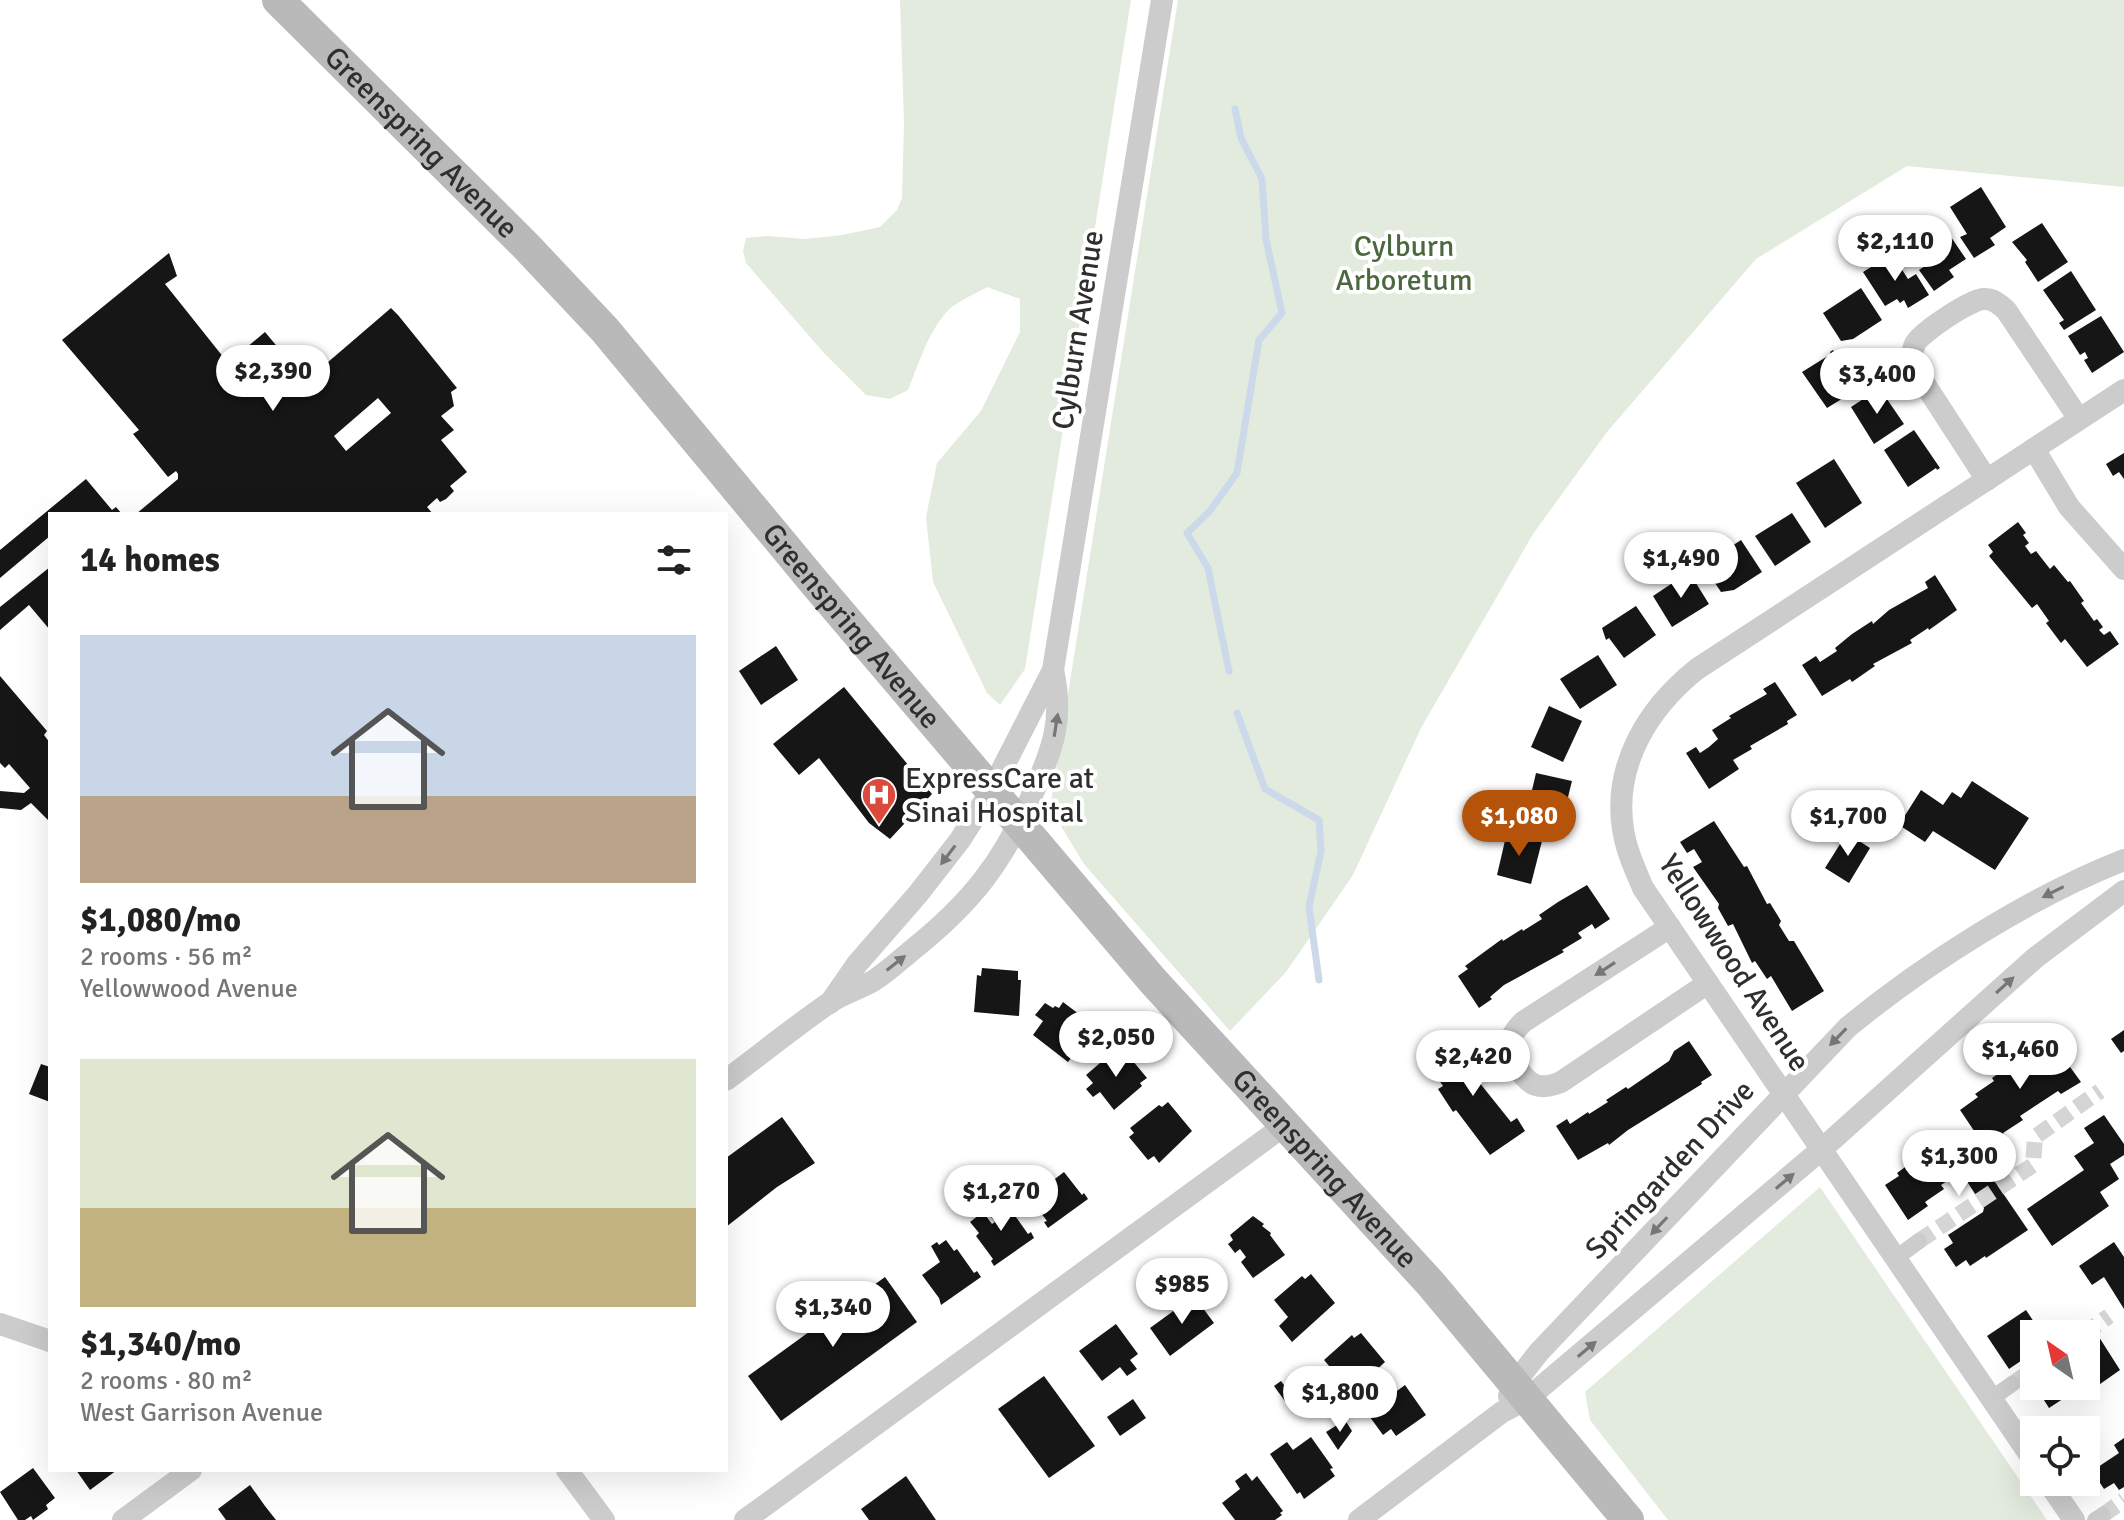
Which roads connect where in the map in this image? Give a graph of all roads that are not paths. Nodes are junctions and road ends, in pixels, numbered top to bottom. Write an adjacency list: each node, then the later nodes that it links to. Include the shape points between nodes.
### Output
1 (278, 0): 9 (main road, Greenspring Avenue, via 605,330)
2 (1162, 0): 8 (street, Cylburn Avenue)
3 (2124, 390): 4 (street, Yellowwood Avenue)
4 (2079, 419): 5 (street, Yellowwood Avenue); 6 (street, via 1995,301 1971,303 1937,325 1915,342 1915,369)
5 (2034, 449): 6 (street, Yellowwood Avenue); 7 (street, via 2069,507)
6 (1987, 480): 13 (street, Yellowwood Avenue, via 1697,669 1652,713 1626,768 1622,828 1643,888)
7 (2124, 569)
8 (1053, 670): 9 (street, Cylburn Avenue); 10 (street, Cylburn Avenue, one-way to 8, via 1058,723)
9 (991, 791): 10 (main road, Greenspring Avenue); 15 (street, Cylburn Avenue, one-way to 15, via 951,851)
10 (1020, 824): 15 (street, Cylburn Avenue, one-way to 10, via 874,980 938,929 995,868); 18 (main road, Greenspring Avenue)
11 (2124, 860): 17 (street, Springarden Drive, one-way to 17, via 2008,917 1895,990 1848,1027)
12 (2124, 891): 19 (street, one-way to 12, via 2035,958)
13 (1670, 927): 14 (street, Yellowwood Avenue); 14 (street, one-way to 14, via 1523,1022 1509,1041 1510,1056 1525,1078 1546,1088)
14 (1708, 983): 17 (street, Yellowwood Avenue)
15 (830, 1003): 16 (street, Cylburn Avenue)
16 (728, 1079)
17 (1784, 1094): 19 (street, Yellowwood Avenue); 25 (street, Springarden Drive, one-way to 25, via 1539,1352)
18 (1285, 1125): 25 (main road, Greenspring Avenue, via 1431,1284); 34 (street)
19 (1822, 1149): 21 (street, Yellowwood Avenue); 25 (street, one-way to 19)
20 (1919, 1241): 21 (street)
21 (1896, 1258): 26 (street, Yellowwood Avenue)
22 (0, 1324): 23 (street)
23 (48, 1340)
24 (2012, 1384): 26 (street)
25 (1515, 1398): 35 (street); 36 (main road, Greenspring Avenue)
26 (1991, 1399): 27 (street, Yellowwood Avenue)
27 (2020, 1441)
28 (189, 1472): 31 (street)
29 (568, 1472): 33 (street)
30 (2058, 1496): 37 (street)
31 (148, 1512): 32 (street)
32 (123, 1520)
33 (604, 1520)
34 (745, 1520)
35 (1359, 1520)
36 (1628, 1520)
37 (2074, 1520)

